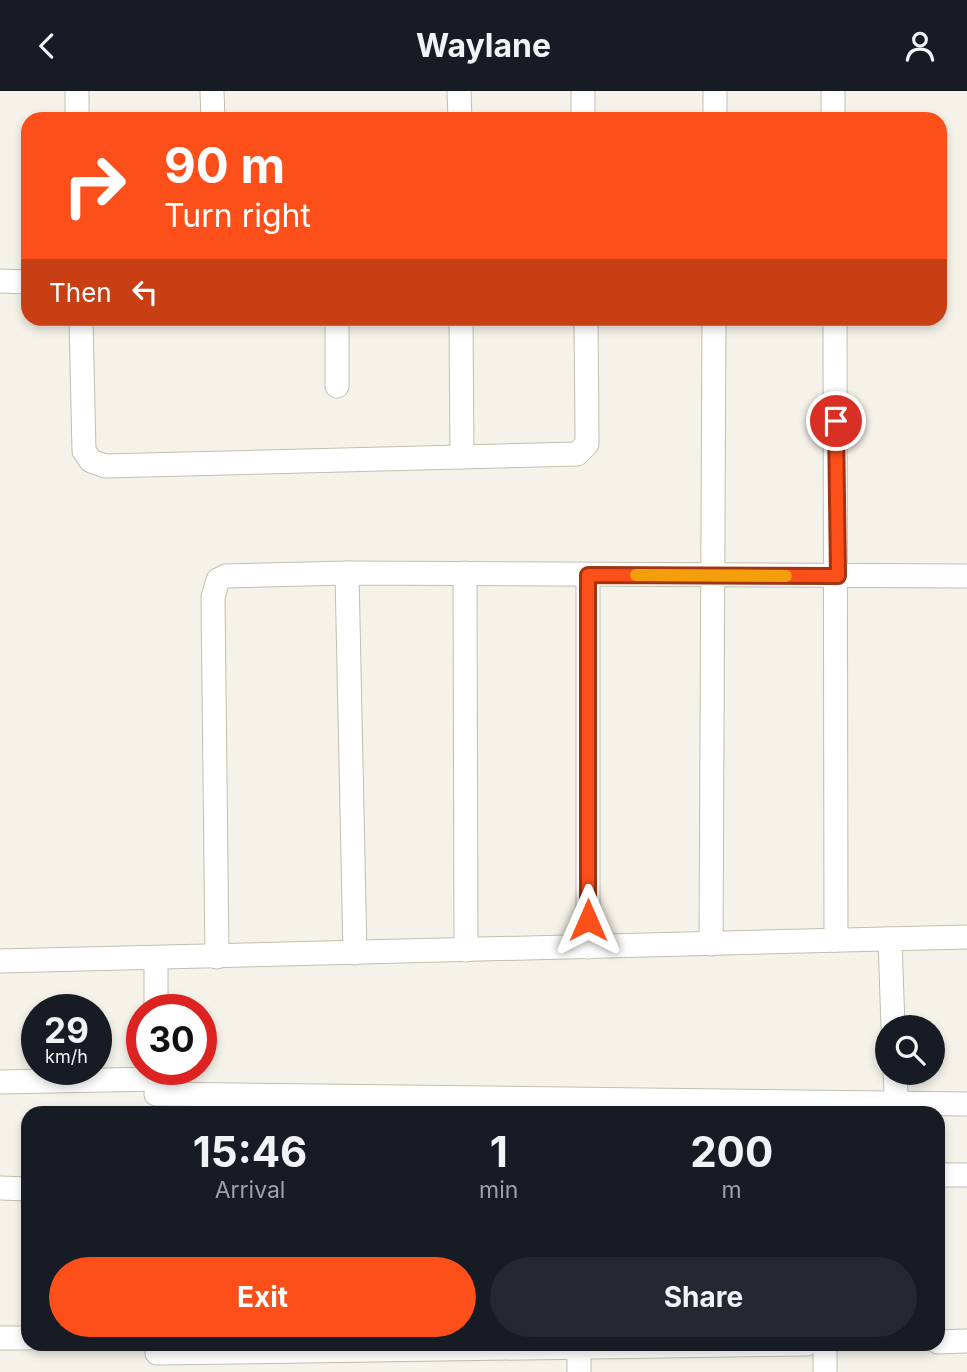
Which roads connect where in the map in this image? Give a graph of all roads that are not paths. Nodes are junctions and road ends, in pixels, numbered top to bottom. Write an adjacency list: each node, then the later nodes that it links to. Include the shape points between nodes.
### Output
1 (76, 91): 7 (street)
2 (212, 91): 8 (street)
3 (459, 91): 9 (street)
4 (583, 91): 10 (street)
5 (715, 91): 11 (street)
6 (832, 91): 12 (street)
7 (77, 112)
8 (213, 112)
9 (460, 112)
10 (583, 112)
11 (715, 112)
12 (833, 112)
13 (0, 281): 14 (street)
14 (21, 282)
15 (81, 326): 22 (street, via 84,451 98,465)
16 (337, 326): 21 (street)
17 (461, 326): 22 (street)
18 (586, 326): 22 (street, via 587,434 582,451)
19 (714, 326): 26 (street)
20 (835, 326): 27 (street)
21 (337, 386)
22 (462, 457)
23 (347, 573): 24 (street); 35 (street); 36 (street, via 226,576 214,588)
24 (466, 573): 25 (street); 34 (street)
25 (588, 575): 26 (street); 33 (street)
26 (713, 575): 27 (street); 32 (street)
27 (838, 576): 28 (street); 31 (street)
28 (967, 576)
29 (967, 937): 30 (street)
30 (890, 939): 31 (street); 40 (street)
31 (836, 940): 32 (street)
32 (712, 944): 33 (street)
33 (588, 947): 34 (street)
34 (466, 950): 35 (street)
35 (355, 953): 36 (street)
36 (217, 957): 37 (street)
37 (156, 958): 38 (street); 39 (street)
38 (0, 961)
39 (156, 994)
40 (893, 1015)
41 (0, 1082): 43 (street)
42 (896, 1085): 46 (street)
43 (156, 1089): 45 (street)
44 (967, 1104): 47 (street)
45 (819, 1106)
46 (897, 1106)
47 (932, 1106)
48 (945, 1175): 49 (street)
49 (967, 1175)
50 (0, 1188): 51 (street)
51 (21, 1189)
52 (0, 1338): 53 (street)
53 (21, 1338)
54 (967, 1341): 55 (street)
55 (945, 1342)
56 (368, 1351): 59 (street)
57 (579, 1351): 60 (street)
58 (825, 1351): 61 (street)
59 (157, 1356)
60 (579, 1372)
61 (825, 1372)

